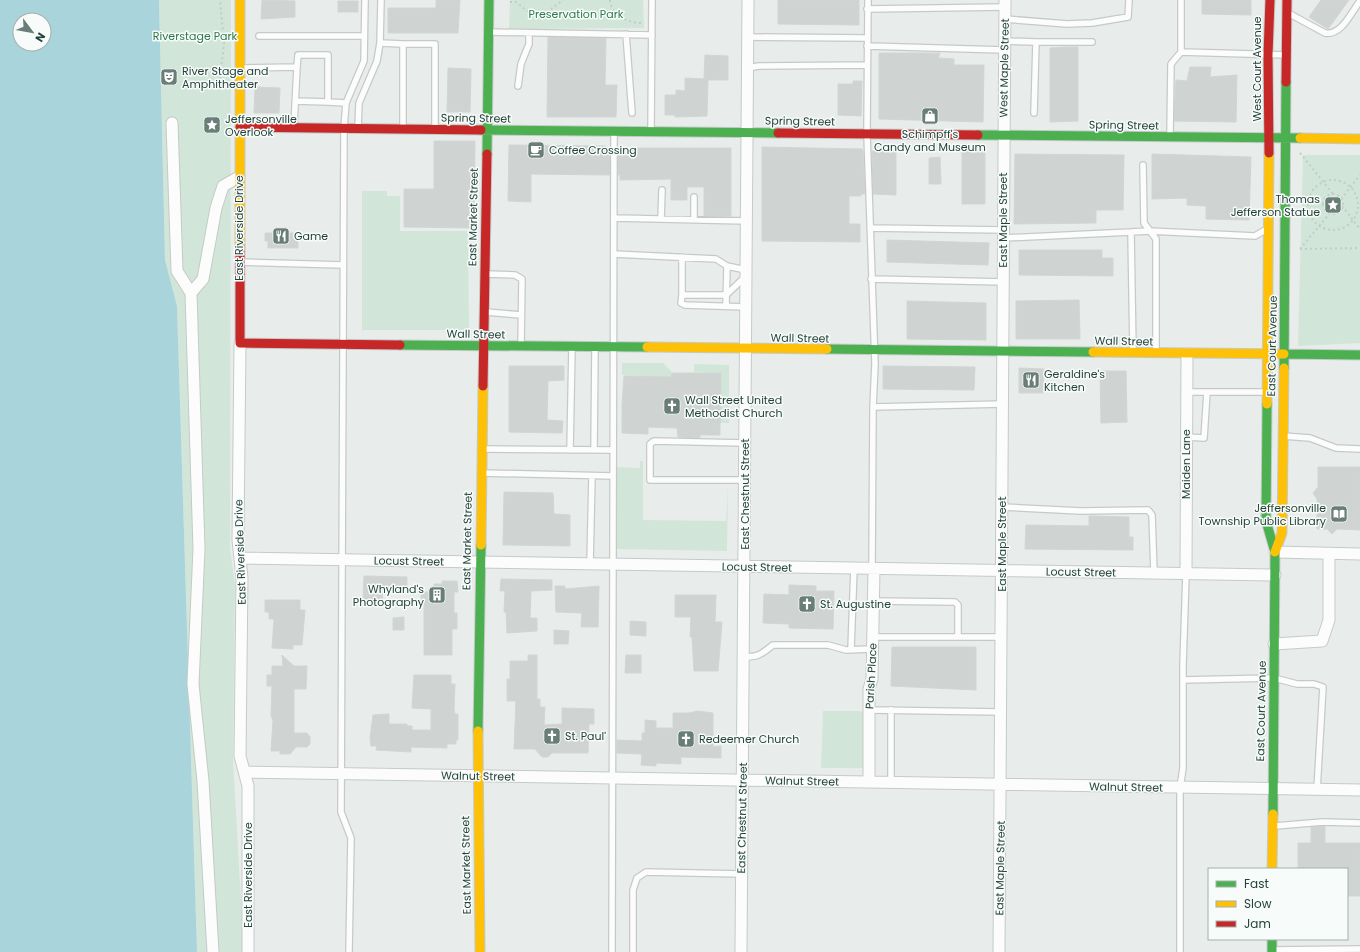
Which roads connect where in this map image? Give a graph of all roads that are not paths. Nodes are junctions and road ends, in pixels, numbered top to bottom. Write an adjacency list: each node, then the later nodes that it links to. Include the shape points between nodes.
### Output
1 (240, 0): 37 (street, East Riverside Drive)
2 (365, 0): 23 (lane)
3 (381, 0): 28 (lane)
4 (489, 0): 18 (street, East Market Street)
5 (652, 0): 21 (lane)
6 (748, 0): 24 (street, East Chestnut Street)
7 (868, 0): 15 (lane)
8 (1129, 0): 17 (lane, via 1128,17 1092,23 1067,24)
9 (1181, 0): 32 (lane)
10 (1270, 0): 33 (street, West Court Avenue)
11 (1287, 0): 16 (street)
12 (1298, 0): 16 (street)
13 (1360, 2): 16 (lane, via 1337,31 1331,34)
14 (1005, 4): 15 (lane); 17 (street, West Maple Street)
15 (868, 9): 25 (lane)
16 (1287, 13): 34 (street)
17 (1005, 19): 31 (street, West Maple Street)
18 (489, 32): 19 (lane); 52 (street, East Market Street)
19 (529, 33): 20 (lane); 39 (lane, via 529,44 521,64)
20 (626, 34): 21 (lane); 43 (lane)
21 (652, 35): 54 (lane)
22 (260, 36): 23 (lane)
23 (364, 36): 42 (lane, via 364,61)
24 (747, 37): 25 (lane); 38 (street, East Chestnut Street)
25 (867, 38): 30 (lane)
26 (1036, 42): 27 (lane); 31 (lane); 44 (lane)
27 (1092, 42)
28 (380, 43): 29 (lane); 49 (lane, via 377,61 359,103)
29 (403, 44): 50 (lane); 51 (lane, via 436,44)
30 (867, 46): 31 (lane); 35 (lane)
31 (1004, 46): 57 (street, West Maple Street)
32 (1181, 52): 33 (lane); 58 (lane, via 1171,64)
33 (1268, 55): 34 (lane); 59 (street, West Court Avenue)
34 (1287, 55): 60 (street)
35 (867, 65): 38 (lane); 56 (lane)
36 (297, 67): 37 (lane); 40 (lane); 41 (lane, via 298,55 328,55)
37 (240, 68): 46 (street, East Riverside Drive)
38 (747, 68): 55 (street, East Chestnut Street)
39 (518, 86)
40 (296, 101): 41 (lane); 47 (lane)
41 (328, 102): 42 (lane)
42 (346, 103): 48 (lane)
43 (632, 113)
44 (1034, 113)
45 (172, 124): 84 (street, via 177,271)
46 (240, 127): 47 (street, Spring Street); 63 (street, East Riverside Drive)
47 (294, 127): 48 (street, Spring Street)
48 (344, 128): 49 (street, Spring Street); 78 (lane)
49 (358, 128): 50 (street, Spring Street)
50 (403, 129): 51 (street, Spring Street)
51 (435, 129): 52 (street, Spring Street)
52 (487, 130): 53 (street, Spring Street); 81 (street, East Market Street)
53 (614, 131): 54 (street, Spring Street); 66 (lane)
54 (651, 132): 55 (street, Spring Street)
55 (747, 133): 56 (street, Spring Street); 69 (street, East Chestnut Street)
56 (867, 134): 57 (street, Spring Street); 71 (lane)
57 (1003, 135): 58 (street, Spring Street); 74 (street, East Maple Street)
58 (1170, 137): 59 (street, Spring Street)
59 (1269, 138): 60 (street, Spring Street); 70 (street, East Court Avenue)
60 (1286, 138): 61 (street, Spring Street); 70 (street, East Court Avenue)
61 (1360, 139)
62 (1143, 164): 72 (lane, via 1144,223)
63 (238, 178): 77 (street, East Riverside Drive); 84 (street, via 223,186 202,279)
64 (662, 190): 67 (lane)
65 (694, 196): 68 (lane)
66 (614, 218): 67 (lane); 75 (lane)
67 (661, 219): 68 (lane)
68 (694, 220): 69 (lane)
69 (747, 221): 80 (street, East Chestnut Street)
70 (1278, 227): 72 (lane, via 1255,236); 104 (street, East Court Avenue); 105 (street, East Court Avenue)
71 (870, 228): 74 (lane); 82 (lane)
72 (1149, 231): 73 (lane); 102 (lane, via 1156,239)
73 (1132, 232): 74 (lane); 101 (lane)
74 (1004, 234): 83 (street, East Maple Street)
75 (614, 254): 76 (lane); 97 (lane)
76 (682, 257): 79 (lane, via 716,259); 85 (lane)
77 (240, 262): 78 (lane); 91 (street, East Riverside Drive)
78 (343, 264): 92 (lane)
79 (726, 266): 80 (lane); 86 (lane)
80 (746, 273): 86 (lane); 88 (street, East Chestnut Street)
81 (484, 274): 89 (street, East Market Street); 90 (lane, via 515,275 522,279)
82 (871, 279): 83 (lane); 99 (lane)
83 (1004, 282): 100 (street, East Maple Street)
84 (191, 293): 172 (street, via 199,549 193,684 203,780)
85 (682, 295): 86 (lane); 87 (lane, via 681,302 685,305)
86 (726, 295): 87 (lane)
87 (726, 305): 88 (lane)
88 (746, 306): 98 (street, East Chestnut Street)
89 (483, 311): 90 (lane); 93 (street, East Market Street)
90 (521, 315): 94 (lane)
91 (240, 343): 92 (street, Wall Street); 128 (street, East Riverside Drive)
92 (342, 344): 93 (street, Wall Street); 129 (lane)
93 (482, 346): 94 (street, Wall Street); 115 (street, East Market Street)
94 (521, 346): 95 (street, Wall Street)
95 (572, 347): 96 (street, Wall Street); 117 (lane)
96 (595, 347): 97 (street, Wall Street); 118 (lane)
97 (614, 347): 98 (street, Wall Street); 119 (lane)
98 (745, 349): 99 (street, Wall Street); 114 (street, East Chestnut Street)
99 (874, 350): 100 (street, Wall Street); 111 (lane)
100 (1004, 352): 101 (street, Wall Street); 110 (street, East Maple Street)
101 (1133, 353): 102 (street, Wall Street)
102 (1156, 354): 103 (street, Wall Street)
103 (1187, 354): 105 (street, Wall Street); 107 (street, Maiden Lane)
104 (1284, 354): 105 (street, Wall Street); 106 (street, Wall Street); 112 (street, East Court Avenue)
105 (1267, 355): 109 (street, East Court Avenue)
106 (1360, 356)
107 (1187, 392): 108 (lane); 113 (street, Maiden Lane)
108 (1207, 392): 109 (lane); 113 (lane, via 1204,438)
109 (1267, 392): 125 (street, East Court Avenue, via 1266,521)
110 (1003, 404): 111 (lane); 124 (street, East Maple Street)
111 (873, 408): 135 (lane)
112 (1283, 436): 116 (lane, via 1310,438 1336,448); 125 (street, East Court Avenue, via 1282,533)
113 (1186, 437): 138 (street, Maiden Lane)
114 (745, 443): 123 (street, East Chestnut Street); 123 (lane, via 654,441 650,444 650,480)
115 (480, 449): 117 (lane); 120 (street, East Market Street)
116 (1360, 449)
117 (570, 450): 118 (lane)
118 (594, 450): 119 (lane)
119 (613, 450): 122 (lane)
120 (480, 473): 121 (lane); 130 (street, East Market Street)
121 (592, 476): 122 (lane); 131 (lane)
122 (613, 476): 132 (lane)
123 (744, 480): 133 (street, East Chestnut Street)
124 (1002, 507): 136 (street, East Maple Street); 137 (lane, via 1081,511 1148,510 1152,515)
125 (1275, 552): 126 (street); 139 (street, East Court Avenue)
126 (1329, 554): 127 (street); 144 (street, via 1329,620 1322,641)
127 (1360, 554)
128 (240, 558): 129 (street, Locust Street); 153 (street, East Riverside Drive, via 240,756)
129 (343, 560): 130 (street, Locust Street); 154 (lane)
130 (479, 562): 131 (street, Locust Street); 155 (street, East Market Street)
131 (590, 564): 132 (street, Locust Street)
132 (612, 564): 133 (street, Locust Street); 156 (lane)
133 (744, 567): 134 (street, Locust Street); 147 (street, East Chestnut Street)
134 (854, 568): 135 (street, Locust Street); 146 (lane)
135 (873, 569): 136 (street, Locust Street); 140 (street, Parish Place)
136 (1002, 571): 137 (street, Locust Street); 143 (street, East Maple Street)
137 (1154, 573): 138 (street, Locust Street)
138 (1186, 574): 139 (street, Locust Street); 149 (lane)
139 (1275, 575): 144 (street, East Court Avenue)
140 (873, 601): 141 (street, Parish Place); 142 (lane, via 955,602 958,605)
141 (873, 637): 142 (lane); 145 (street, Parish Place)
142 (958, 637): 143 (lane)
143 (1002, 637): 152 (street, East Maple Street)
144 (1274, 644): 148 (street, East Court Avenue)
145 (872, 649): 146 (lane); 150 (street, Parish Place)
146 (851, 650): 147 (lane, via 828,646 773,645 761,655)
147 (743, 657): 157 (street, East Chestnut Street)
148 (1274, 678): 149 (lane); 162 (street, East Court Avenue); 163 (lane, via 1323,687)
149 (1183, 680): 161 (lane, via 1183,768)
150 (869, 710): 151 (lane); 158 (street, Parish Place)
151 (891, 710): 152 (lane); 159 (lane)
152 (1001, 712): 160 (street, East Maple Street)
153 (245, 772): 154 (street, Walnut Street); 173 (street, East Riverside Drive, via 248,786)
154 (341, 774): 155 (street, Walnut Street); 174 (lane, via 341,812 350,838)
155 (476, 776): 156 (street, Walnut Street); 175 (street, East Market Street)
156 (612, 778): 157 (street, Walnut Street); 176 (lane)
157 (742, 780): 158 (street, Walnut Street); 168 (street, East Chestnut Street)
158 (869, 782): 159 (street, Walnut Street)
159 (891, 783): 160 (street, Walnut Street)
160 (1001, 785): 161 (street, Walnut Street); 179 (street, East Maple Street)
161 (1180, 788): 162 (street, Walnut Street); 180 (lane)
162 (1272, 789): 163 (street, Walnut Street); 166 (street, East Court Avenue)
163 (1318, 790): 164 (street, Walnut Street)
164 (1360, 790)
165 (1360, 823): 166 (lane, via 1324,822)
166 (1273, 826): 167 (street, East Court Avenue)
167 (1272, 868)
168 (741, 874): 177 (lane, via 646,872 637,878 633,890); 178 (street, East Chestnut Street)
169 (1272, 940): 171 (street)
170 (1360, 949): 171 (lane)
171 (1272, 951)
172 (214, 952)
173 (248, 952)
174 (349, 952)
175 (480, 952)
176 (612, 952)
177 (633, 952)
178 (740, 952)
179 (999, 952)
180 (1180, 952)

